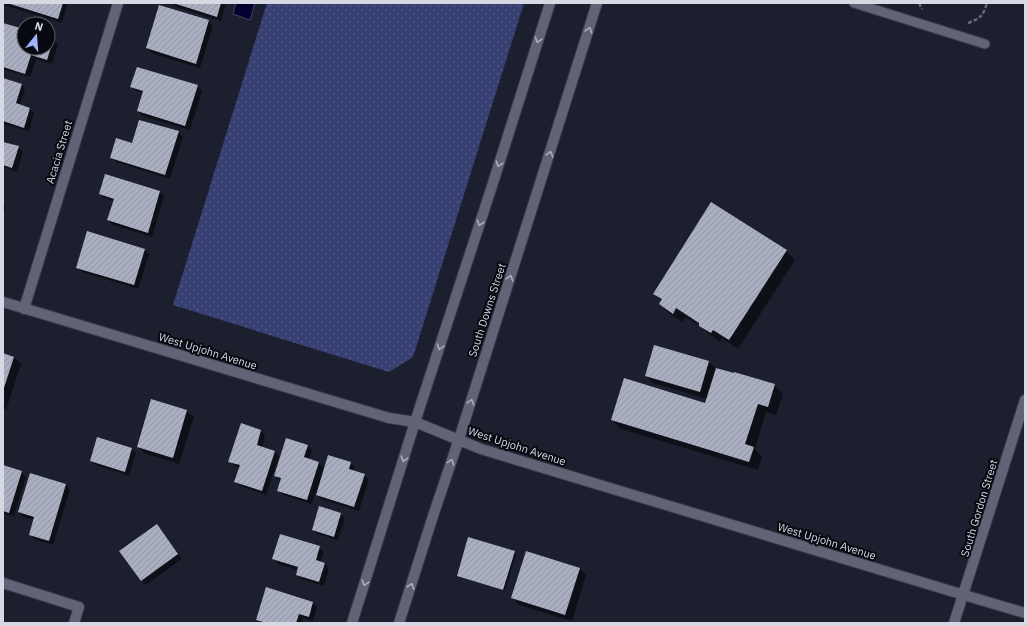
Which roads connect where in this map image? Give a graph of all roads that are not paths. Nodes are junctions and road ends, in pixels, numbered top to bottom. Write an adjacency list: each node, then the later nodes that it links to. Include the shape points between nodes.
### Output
1 (118, 3): 7 (main road, Acacia Street)
2 (550, 3): 9 (main road, one-way to 9)
3 (597, 3): 10 (main road, South Downs Street, one-way to 3)
4 (854, 3): 5 (lane)
5 (985, 44)
6 (3, 302): 7 (main road, West Upjohn Avenue)
7 (24, 309): 9 (main road, West Upjohn Avenue, via 389,418)
8 (1025, 400): 12 (main road, South Gordon Street)
9 (415, 422): 10 (main road, West Upjohn Avenue); 15 (main road, one-way to 15)
10 (459, 439): 12 (main road, West Upjohn Avenue, via 481,449); 16 (main road, South Downs Street, one-way to 10)
11 (3, 583): 14 (main road, via 79,607)
12 (964, 595): 13 (main road, West Upjohn Avenue); 17 (main road, South Gordon Street)
13 (1025, 613)
14 (74, 623)
15 (352, 623)
16 (399, 623)
17 (954, 623)

